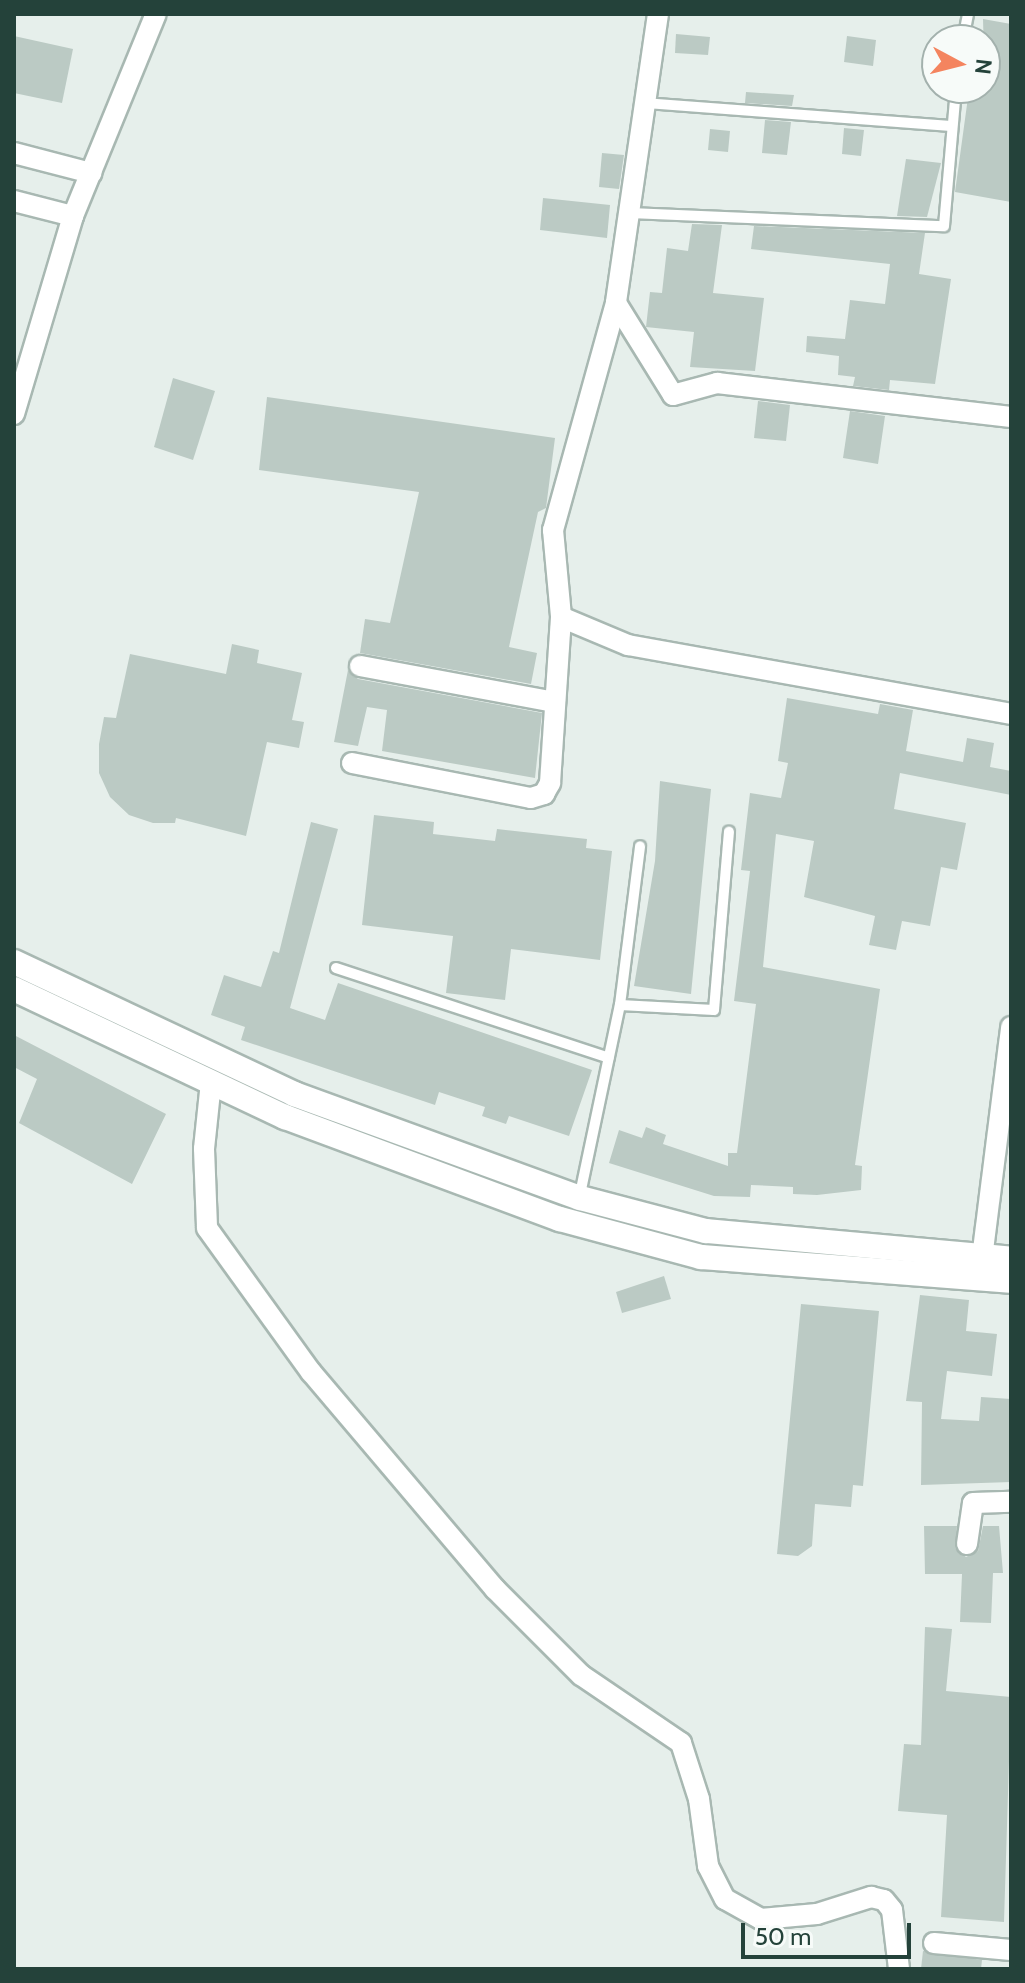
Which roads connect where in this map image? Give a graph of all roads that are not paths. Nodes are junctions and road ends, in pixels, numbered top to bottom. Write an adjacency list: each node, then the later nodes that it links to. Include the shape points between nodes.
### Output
1 (156, 14): 7 (street)
2 (658, 14): 3 (street)
3 (645, 103): 5 (lane); 9 (street)
4 (953, 104): 5 (lane)
5 (949, 126): 9 (lane, via 944,226)
6 (14, 153): 7 (street)
7 (91, 173): 10 (street)
8 (14, 201): 10 (street)
9 (629, 213): 11 (street)
10 (73, 216): 12 (street)
11 (616, 303): 13 (street, via 673,395 717,383); 14 (street, via 553,530)
12 (14, 414)
13 (1011, 417)
14 (561, 617): 16 (street); 17 (street, via 628,645)
15 (360, 666): 16 (street)
16 (555, 702): 18 (street, via 544,794 531,798)
17 (1011, 714)
18 (352, 763)
19 (729, 832): 24 (lane, via 714,1010)
20 (640, 846): 24 (lane)
21 (14, 962): 28 (street, via 294,1094)
22 (336, 968): 26 (lane)
23 (14, 989): 27 (street)
24 (620, 1005): 26 (lane)
25 (1011, 1027): 30 (street)
26 (609, 1058): 28 (lane)
27 (211, 1082): 29 (street, via 285,1117); 37 (street, via 204,1149 207,1228 311,1372 495,1589 581,1675 681,1743 699,1799 708,1866 725,1899 761,1919 817,1914 871,1897 884,1900 892,1910)
28 (580, 1198): 29 (lane); 30 (street, via 706,1231)
29 (573, 1222): 32 (street, via 701,1257)
30 (982, 1258): 31 (street)
31 (1011, 1259)
32 (1011, 1281)
33 (1011, 1502): 34 (street, via 973,1503)
34 (967, 1544)
35 (934, 1943): 36 (street)
36 (1011, 1950)
37 (899, 1969)

